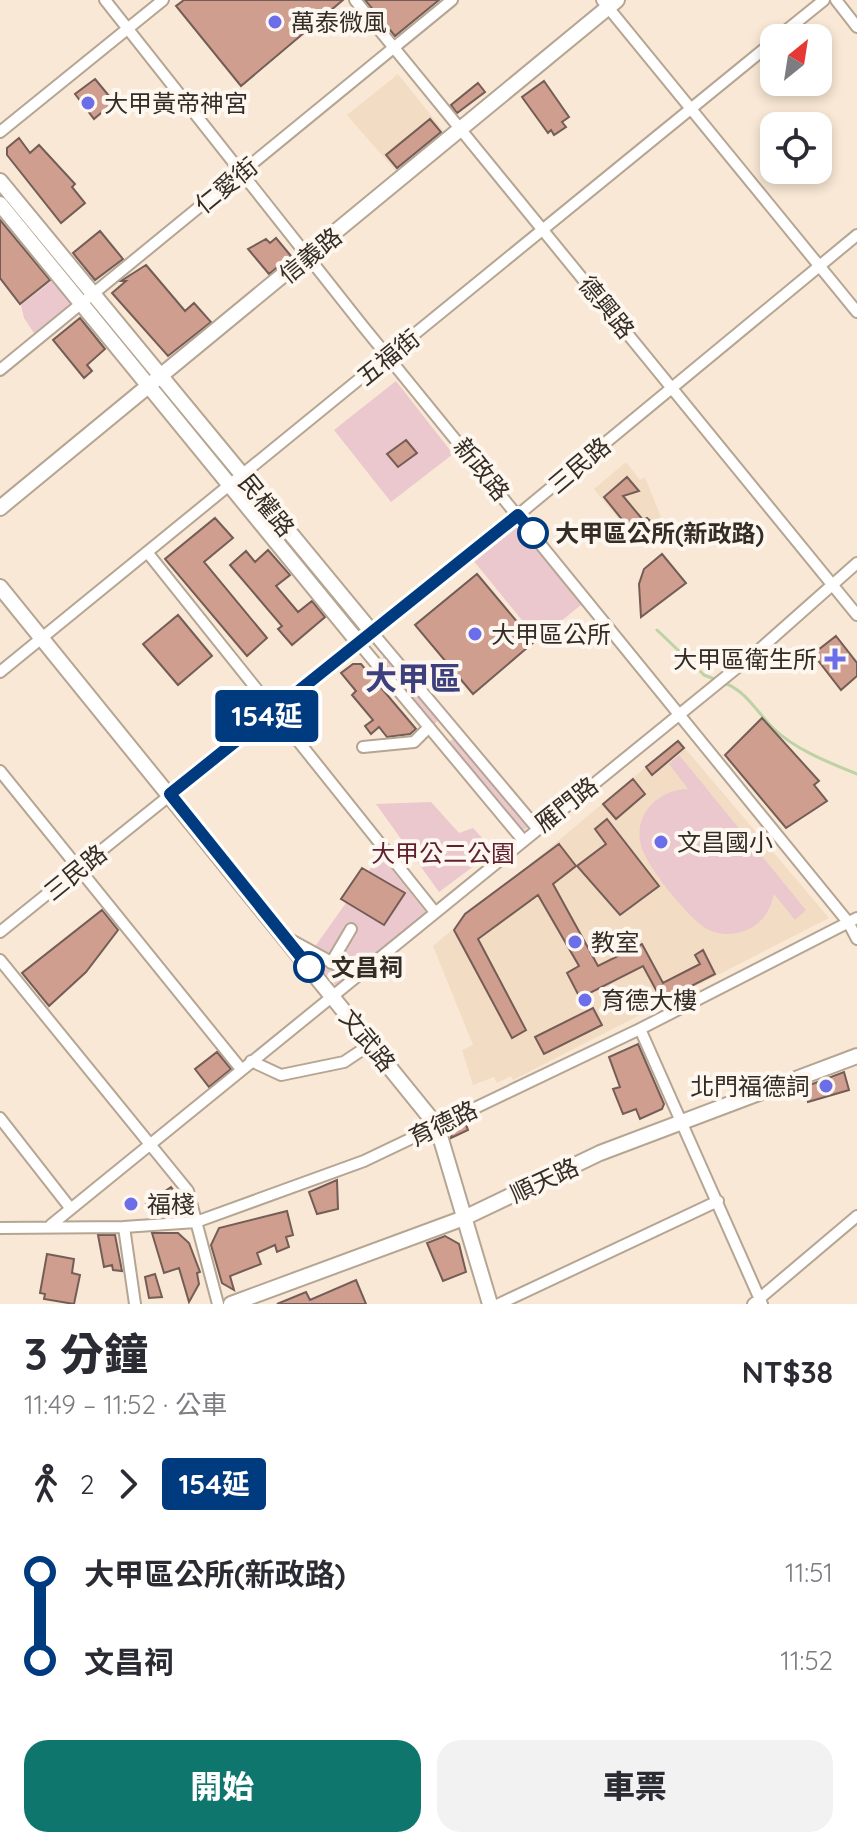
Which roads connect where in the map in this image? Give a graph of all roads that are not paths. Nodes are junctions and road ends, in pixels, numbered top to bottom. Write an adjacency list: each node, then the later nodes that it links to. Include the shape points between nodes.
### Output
1 (105, 0): 10 (street, 新政路)
2 (163, 0): 10 (street)
3 (355, 0): 11 (street, 德興路)
4 (452, 0): 11 (street, 仁愛街)
5 (824, 0): 8 (street, 五福街)
6 (836, 0): 9 (street)
7 (609, 3): 13 (street); 14 (street, 信義路)
8 (794, 24)
9 (857, 27)
10 (128, 28): 15 (street); 16 (street, 新政路)
11 (394, 47): 14 (street, 德興路); 16 (street, 仁愛街)
12 (760, 52): 13 (street, 五福街)
13 (691, 109): 19 (street, 五福街); 22 (street)
14 (461, 129): 19 (street, 德興路); 21 (street, 信義路)
15 (0, 132)
16 (242, 172): 21 (street, 新政路); 23 (street, 仁愛街)
17 (0, 181): 23 (street, 民權路)
18 (0, 204): 23 (street, 民權路)
19 (543, 230): 25 (street, 五福街); 28 (street, 德興路)
20 (857, 235): 22 (street, 三民路)
21 (309, 256): 25 (street, 新政路); 27 (street, 信義路)
22 (820, 266): 24 (street); 28 (street, 三民路)
23 (87, 298): 26 (street, 仁愛街); 27 (street, 民權路)
24 (857, 312)
25 (389, 356): 29 (street, 五福街); 32 (street, 新政路)
26 (0, 370)
27 (155, 381): 29 (street, 民權路); 30 (street, 民權路); 31 (street, 信義路)
28 (672, 387): 32 (street, 三民路); 35 (street, 德興路)
29 (242, 475): 30 (street, 五福街); 38 (street, 民權路)
30 (230, 485): 33 (street, 五福街); 40 (street, 民權路)
31 (0, 508)
32 (518, 515): 38 (street, 三民路); 43 (street, 新政路)
33 (147, 552): 39 (street, 五福街); 42 (street)
34 (857, 563): 35 (street, 雁門路)
35 (832, 583): 37 (street, 德興路); 43 (street, 雁門路)
36 (0, 587): 39 (street, 文武路)
37 (857, 615)
38 (371, 631): 40 (street, 三民路); 44 (street, 民權路)
39 (41, 639): 41 (street, 五福街); 48 (street, 文武路)
40 (358, 642): 42 (street, 三民路); 45 (street, 民權路)
41 (0, 672)
42 (274, 710): 48 (street, 三民路); 52 (street)
43 (681, 714): 49 (street, 雁門路); 53 (street, 新政路)
44 (451, 726): 45 (street); 49 (street, 民權路)
45 (435, 734): 46 (street, via 414,742); 50 (street, 民權路)
46 (363, 747)
47 (0, 771): 51 (street)
48 (170, 794): 51 (street, 三民路); 56 (street, 文武路)
49 (536, 827): 50 (street, 雁門路)
50 (522, 839): 52 (street, 雁門路)
51 (79, 868): 55 (street, 三民路); 66 (street)
52 (434, 911): 60 (street, 雁門路)
53 (853, 920): 57 (street, 新政路); 62 (street, 育德路)
54 (351, 929): 59 (street)
55 (0, 932)
56 (284, 936): 59 (street); 61 (street, 文武路)
57 (857, 939)
58 (0, 960): 70 (street)
59 (331, 963): 60 (street)
60 (363, 969): 61 (street, 雁門路)
61 (332, 995): 63 (street, 文武路); 65 (street, 雁門路)
62 (640, 1029): 68 (street); 69 (street, 育德路)
63 (371, 1044): 65 (street, via 344,1062 281,1075); 69 (street, 文武路)
64 (857, 1056): 68 (street, 順天路)
65 (251, 1061): 66 (street, 雁門路)
66 (241, 1069): 70 (street, 雁門路)
67 (0, 1118): 72 (street)
68 (683, 1119): 71 (street); 74 (street, 順天路)
69 (437, 1126): 74 (street, 文武路); 75 (street, 育德路, via 364,1161)
70 (150, 1144): 72 (street, 雁門路); 75 (street, via 188,1191)
71 (718, 1201): 79 (street); 84 (street)
72 (71, 1209): 76 (street, 雁門路)
73 (857, 1216): 79 (street)
74 (464, 1218): 82 (street, 順天路); 83 (street, 文武路)
75 (196, 1222): 77 (street, 育德路); 81 (street)
76 (51, 1225): 77 (street, 育德路); 78 (street, 育德路)
77 (124, 1227): 80 (street)
78 (0, 1228)
79 (758, 1302)
80 (135, 1304)
81 (218, 1304)
82 (231, 1304)
83 (490, 1304)
84 (499, 1304)

